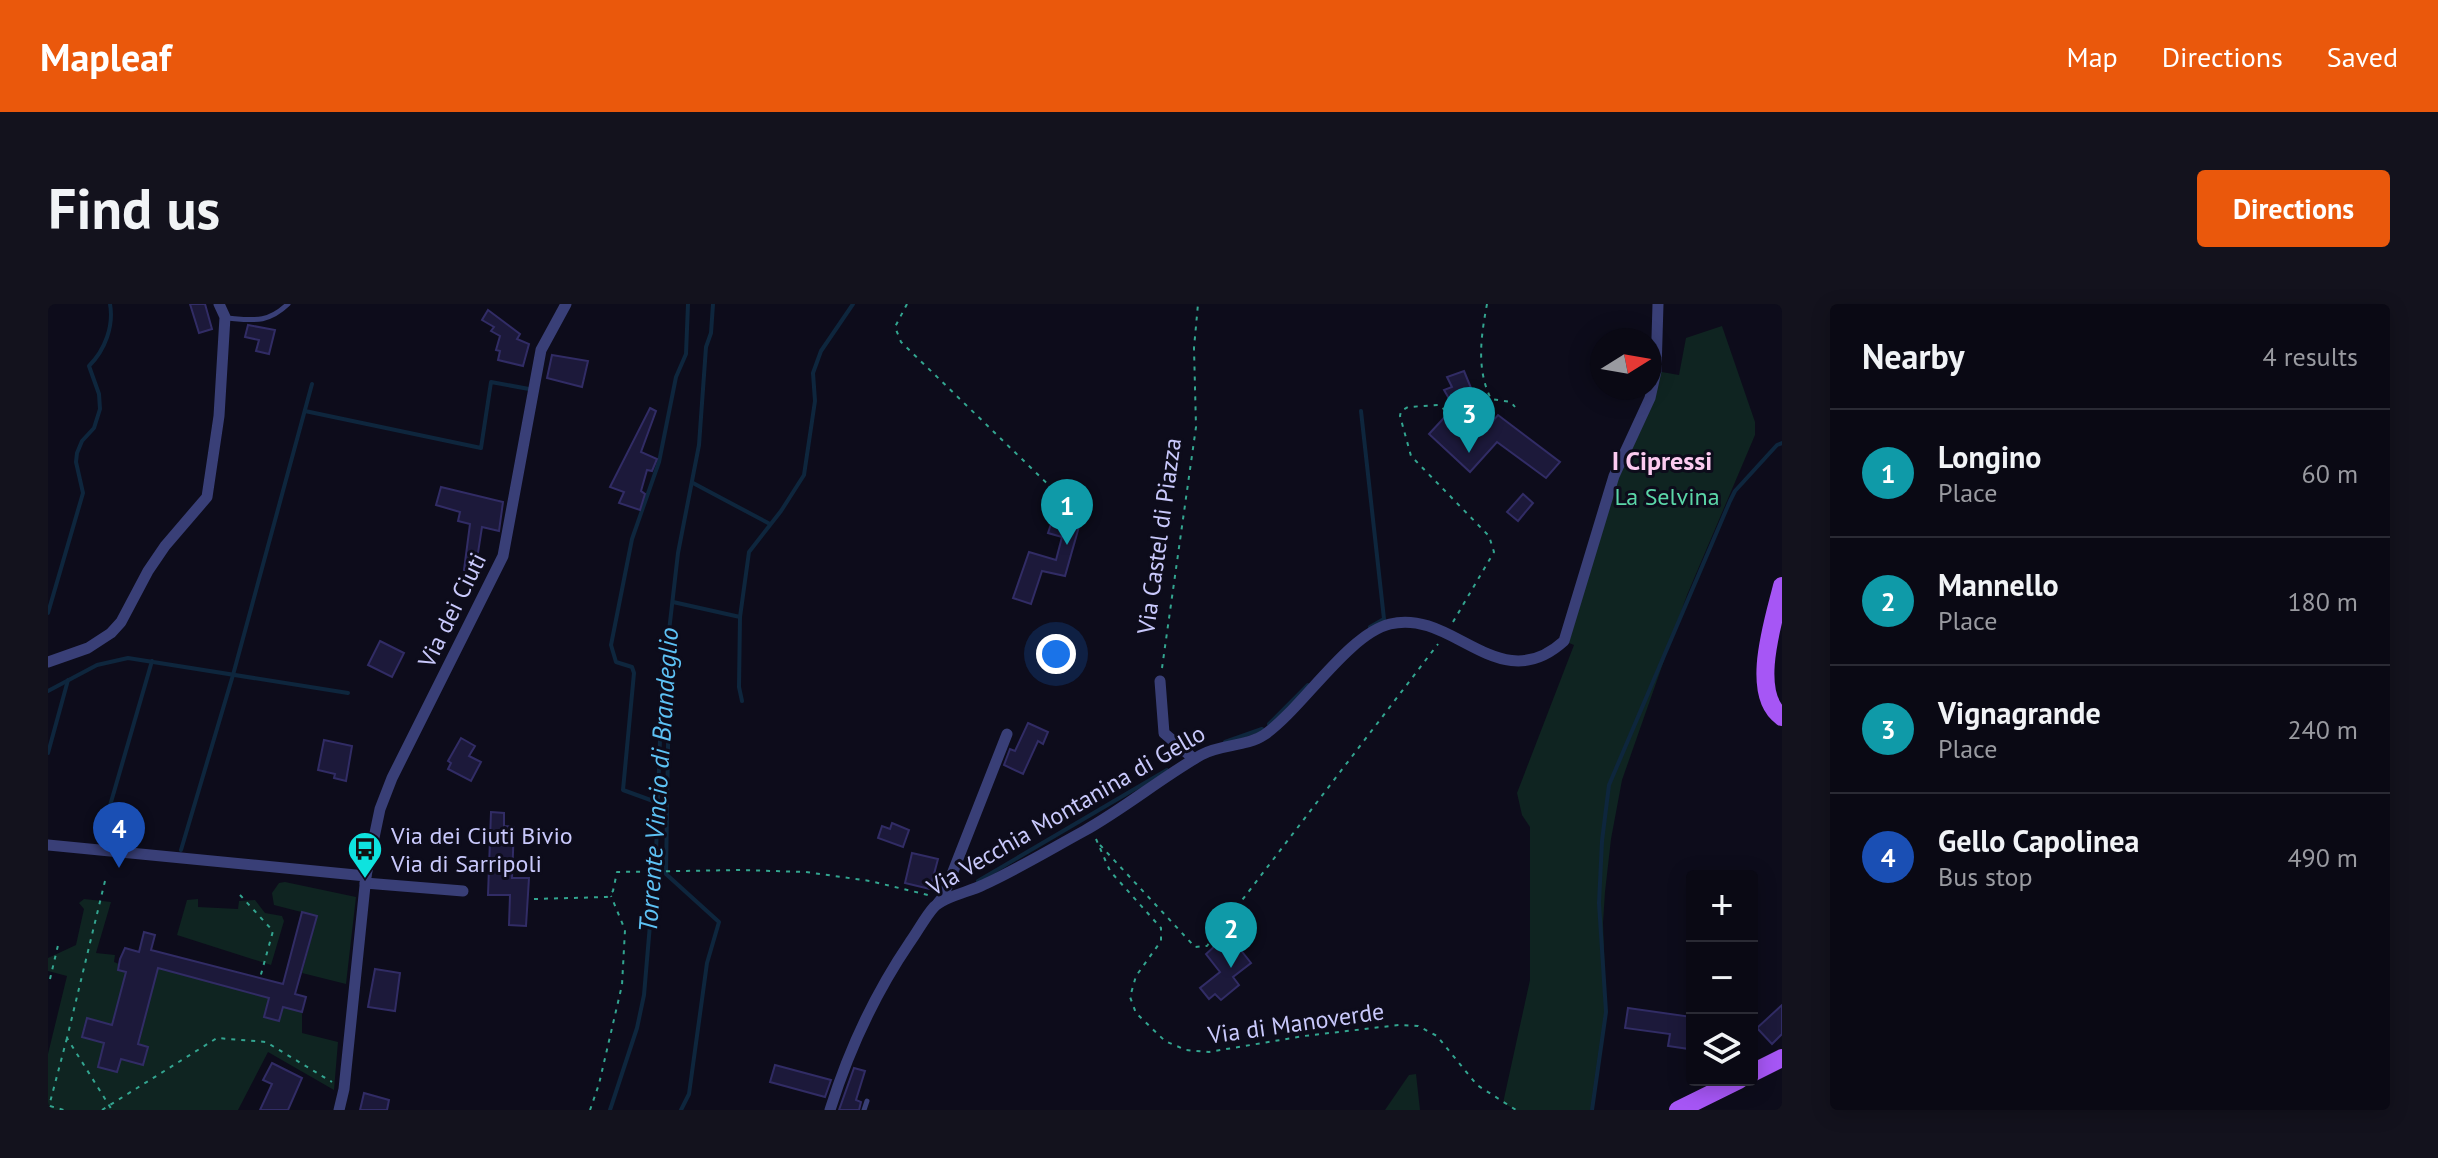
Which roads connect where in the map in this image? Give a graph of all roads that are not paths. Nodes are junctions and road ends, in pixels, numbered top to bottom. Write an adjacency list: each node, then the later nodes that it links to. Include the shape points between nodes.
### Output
1 (219, 304): 5 (street)
2 (288, 304): 5 (lane, via 266,319)
3 (566, 304): 13 (street, Via dei Ciuti, via 539,359 503,556 392,778)
4 (1658, 304): 11 (street, Via Vecchia Montanina di Gello, via 1650,398 1614,476 1564,641 1533,658 1504,661 1446,634 1400,622 1360,641 1266,733)
5 (225, 317): 7 (street, via 207,497 165,546 111,633 88,648)
6 (1782, 586): 9 (main road, via 1765,669 1766,693)
7 (48, 662)
8 (1160, 681): 11 (street, via 1164,733)
9 (1782, 717)
10 (1007, 734): 15 (street)
11 (1194, 759): 15 (street, Via Vecchia Montanina di Gello, via 1088,829)
12 (48, 845): 13 (street)
13 (365, 879): 14 (street); 20 (street, Via dei Ciuti)
14 (463, 891)
15 (938, 904): 21 (street, Via Vecchia Montanina di Gello, via 886,976 848,1054)
16 (1782, 1058): 17 (main road)
17 (1758, 1070)
18 (1727, 1086): 23 (main road)
19 (867, 1101): 22 (lane)
20 (339, 1110)
21 (830, 1110)
22 (864, 1110)
23 (1678, 1110)

